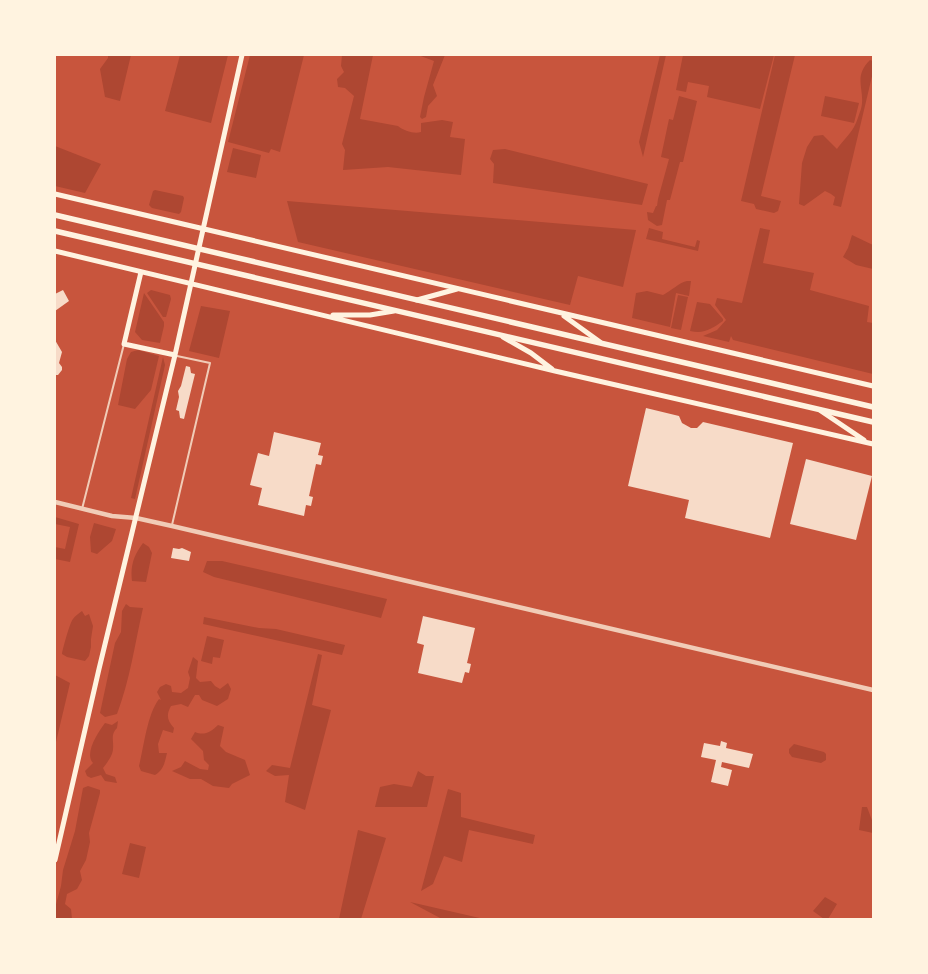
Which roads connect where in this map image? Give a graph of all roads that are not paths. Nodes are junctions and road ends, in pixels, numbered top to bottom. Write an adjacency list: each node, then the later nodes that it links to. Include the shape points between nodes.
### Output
1 (242, 55): 4 (main road)
2 (55, 194): 4 (main road)
3 (55, 215): 6 (main road)
4 (203, 228): 6 (main road); 11 (main road)
5 (55, 231): 8 (main road)
6 (198, 249): 8 (main road); 12 (main road)
7 (55, 251): 9 (main road)
8 (195, 264): 10 (main road); 13 (main road)
9 (141, 272): 10 (main road); 17 (main road)
10 (190, 283): 15 (main road); 19 (main road)
11 (458, 289): 12 (main road); 14 (main road)
12 (416, 300): 18 (main road)
13 (400, 310): 15 (main road, via 370,315); 16 (main road)
14 (560, 313): 18 (main road); 21 (main road)
15 (322, 315): 20 (main road)
16 (496, 333): 20 (main road); 23 (main road)
17 (124, 344): 19 (main road); 27 (lane)
18 (603, 345): 22 (main road)
19 (175, 355): 28 (main road); 29 (lane, via 210,363)
20 (555, 371): 25 (main road)
21 (873, 386)
22 (873, 407)
23 (817, 408): 24 (main road); 25 (main road)
24 (873, 422)
25 (870, 443)
26 (55, 502): 27 (street)
27 (82, 509): 28 (street)
28 (136, 518): 29 (street); 31 (main road)
29 (172, 526): 30 (street)
30 (873, 690)
31 (55, 860)

